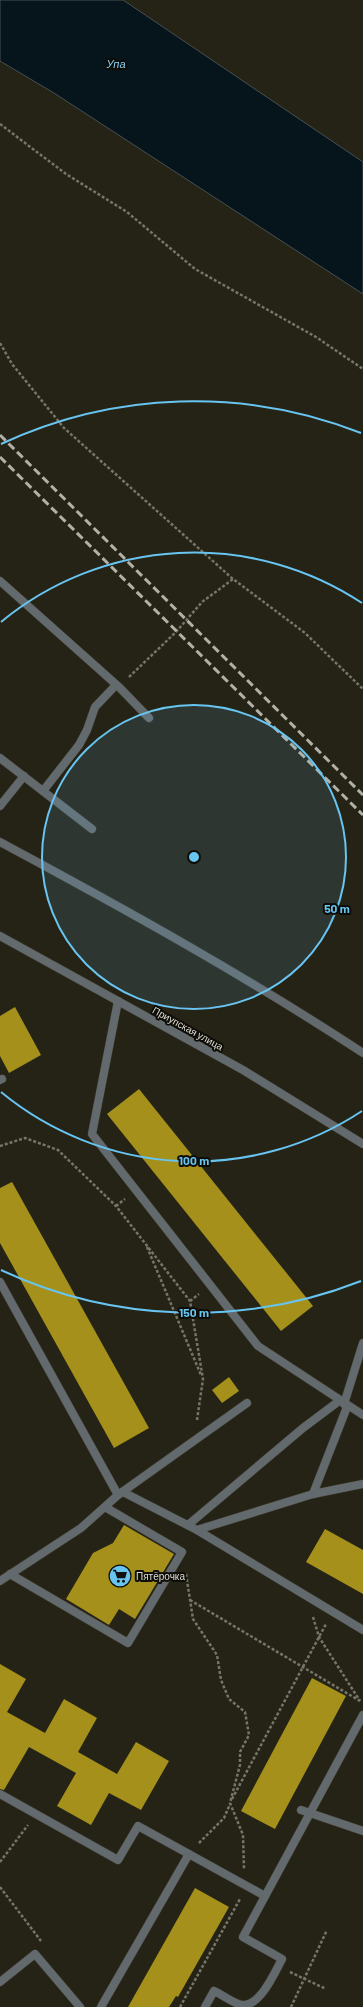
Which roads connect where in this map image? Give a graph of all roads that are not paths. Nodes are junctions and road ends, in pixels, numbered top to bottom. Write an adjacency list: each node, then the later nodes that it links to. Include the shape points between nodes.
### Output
1 (0, 581): 2 (street)
2 (117, 686): 3 (street); 6 (street, via 95,707 87,730 78,745)
3 (149, 718)
4 (0, 758): 5 (street)
5 (24, 776): 6 (street); 7 (street)
6 (43, 791): 8 (street)
7 (0, 806)
8 (92, 829)
9 (0, 842): 12 (street, via 136,915 309,1017)
10 (0, 936): 11 (street, Приупская улица)
11 (118, 1001): 13 (street, Приупская улица, via 243,1070); 17 (street, via 92,1134 258,1346)
12 (363, 1053)
13 (363, 1144)
14 (0, 1282): 20 (street)
15 (363, 1343): 17 (street)
16 (247, 1403): 20 (street)
17 (343, 1404): 18 (street); 21 (street); 23 (street, via 303,1428)
18 (363, 1415)
19 (363, 1484): 21 (street)
20 (121, 1494): 22 (street); 23 (street)
21 (313, 1494): 24 (street)
22 (105, 1507): 25 (street, via 80,1528); 25 (street, via 182,1552 128,1643)
23 (188, 1525): 24 (street)
24 (196, 1530): 27 (street)
25 (10, 1574): 26 (street)
26 (0, 1581)
27 (363, 1630)
28 (363, 1715): 31 (street)
29 (0, 1794): 33 (street, via 118,1860 138,1826)
30 (301, 1810): 31 (street)
31 (310, 1813): 32 (street); 34 (street)
32 (363, 1831)
33 (189, 1854): 34 (street); 37 (street)
34 (265, 1896): 38 (street, via 243,1937 282,1959 278,1967 260,1999 252,2004 243,2006 214,1991)
35 (0, 1982): 36 (street, via 35,1954)
36 (80, 2007)
37 (101, 2007)
38 (205, 2007)

